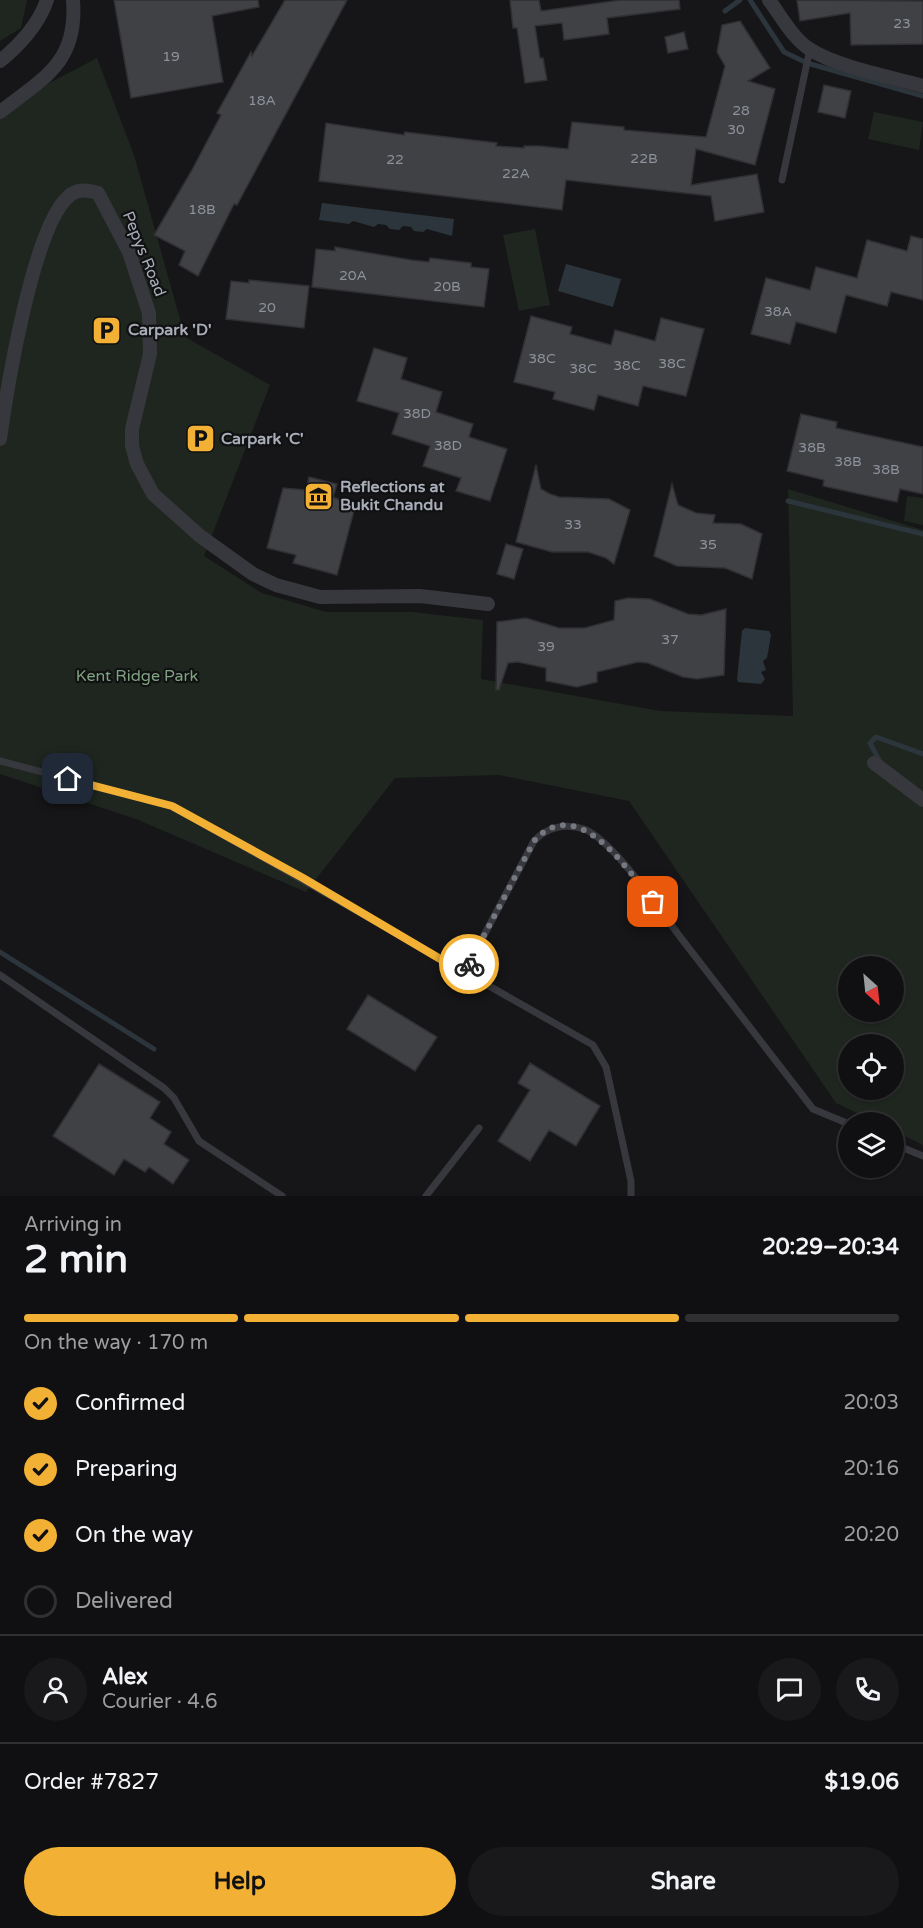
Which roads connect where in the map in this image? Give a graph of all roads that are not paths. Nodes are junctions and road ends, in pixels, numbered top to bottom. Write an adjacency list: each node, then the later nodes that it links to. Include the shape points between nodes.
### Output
1 (47, 0): 5 (street, via 44,11 15,49)
2 (73, 0): 7 (street, via 75,19 68,48 52,72)
3 (769, 0): 4 (street)
4 (810, 49): 6 (street, via 827,58); 8 (lane)
5 (0, 61)
6 (923, 86)
7 (0, 112)
8 (782, 180)
9 (0, 439): 10 (street, Pepys Road, via 8,380 46,228 69,196 81,190 98,194 129,252 149,313 150,354 132,429 132,446 153,494 200,536 253,574 276,585 320,597 420,596)
10 (488, 603)
11 (0, 761): 14 (lane, via 172,806)
12 (874, 763): 13 (street)
13 (923, 800)
14 (464, 973): 16 (lane, via 534,841 550,828 568,826 585,830 606,844 638,883 813,1109); 22 (lane, via 593,1046 606,1067)
15 (0, 975): 20 (lane, via 164,1088 199,1141)
16 (838, 1119)
17 (478, 1128): 21 (lane)
18 (904, 1148): 19 (lane)
19 (923, 1156)
20 (282, 1196)
21 (426, 1196)
22 (631, 1196)

